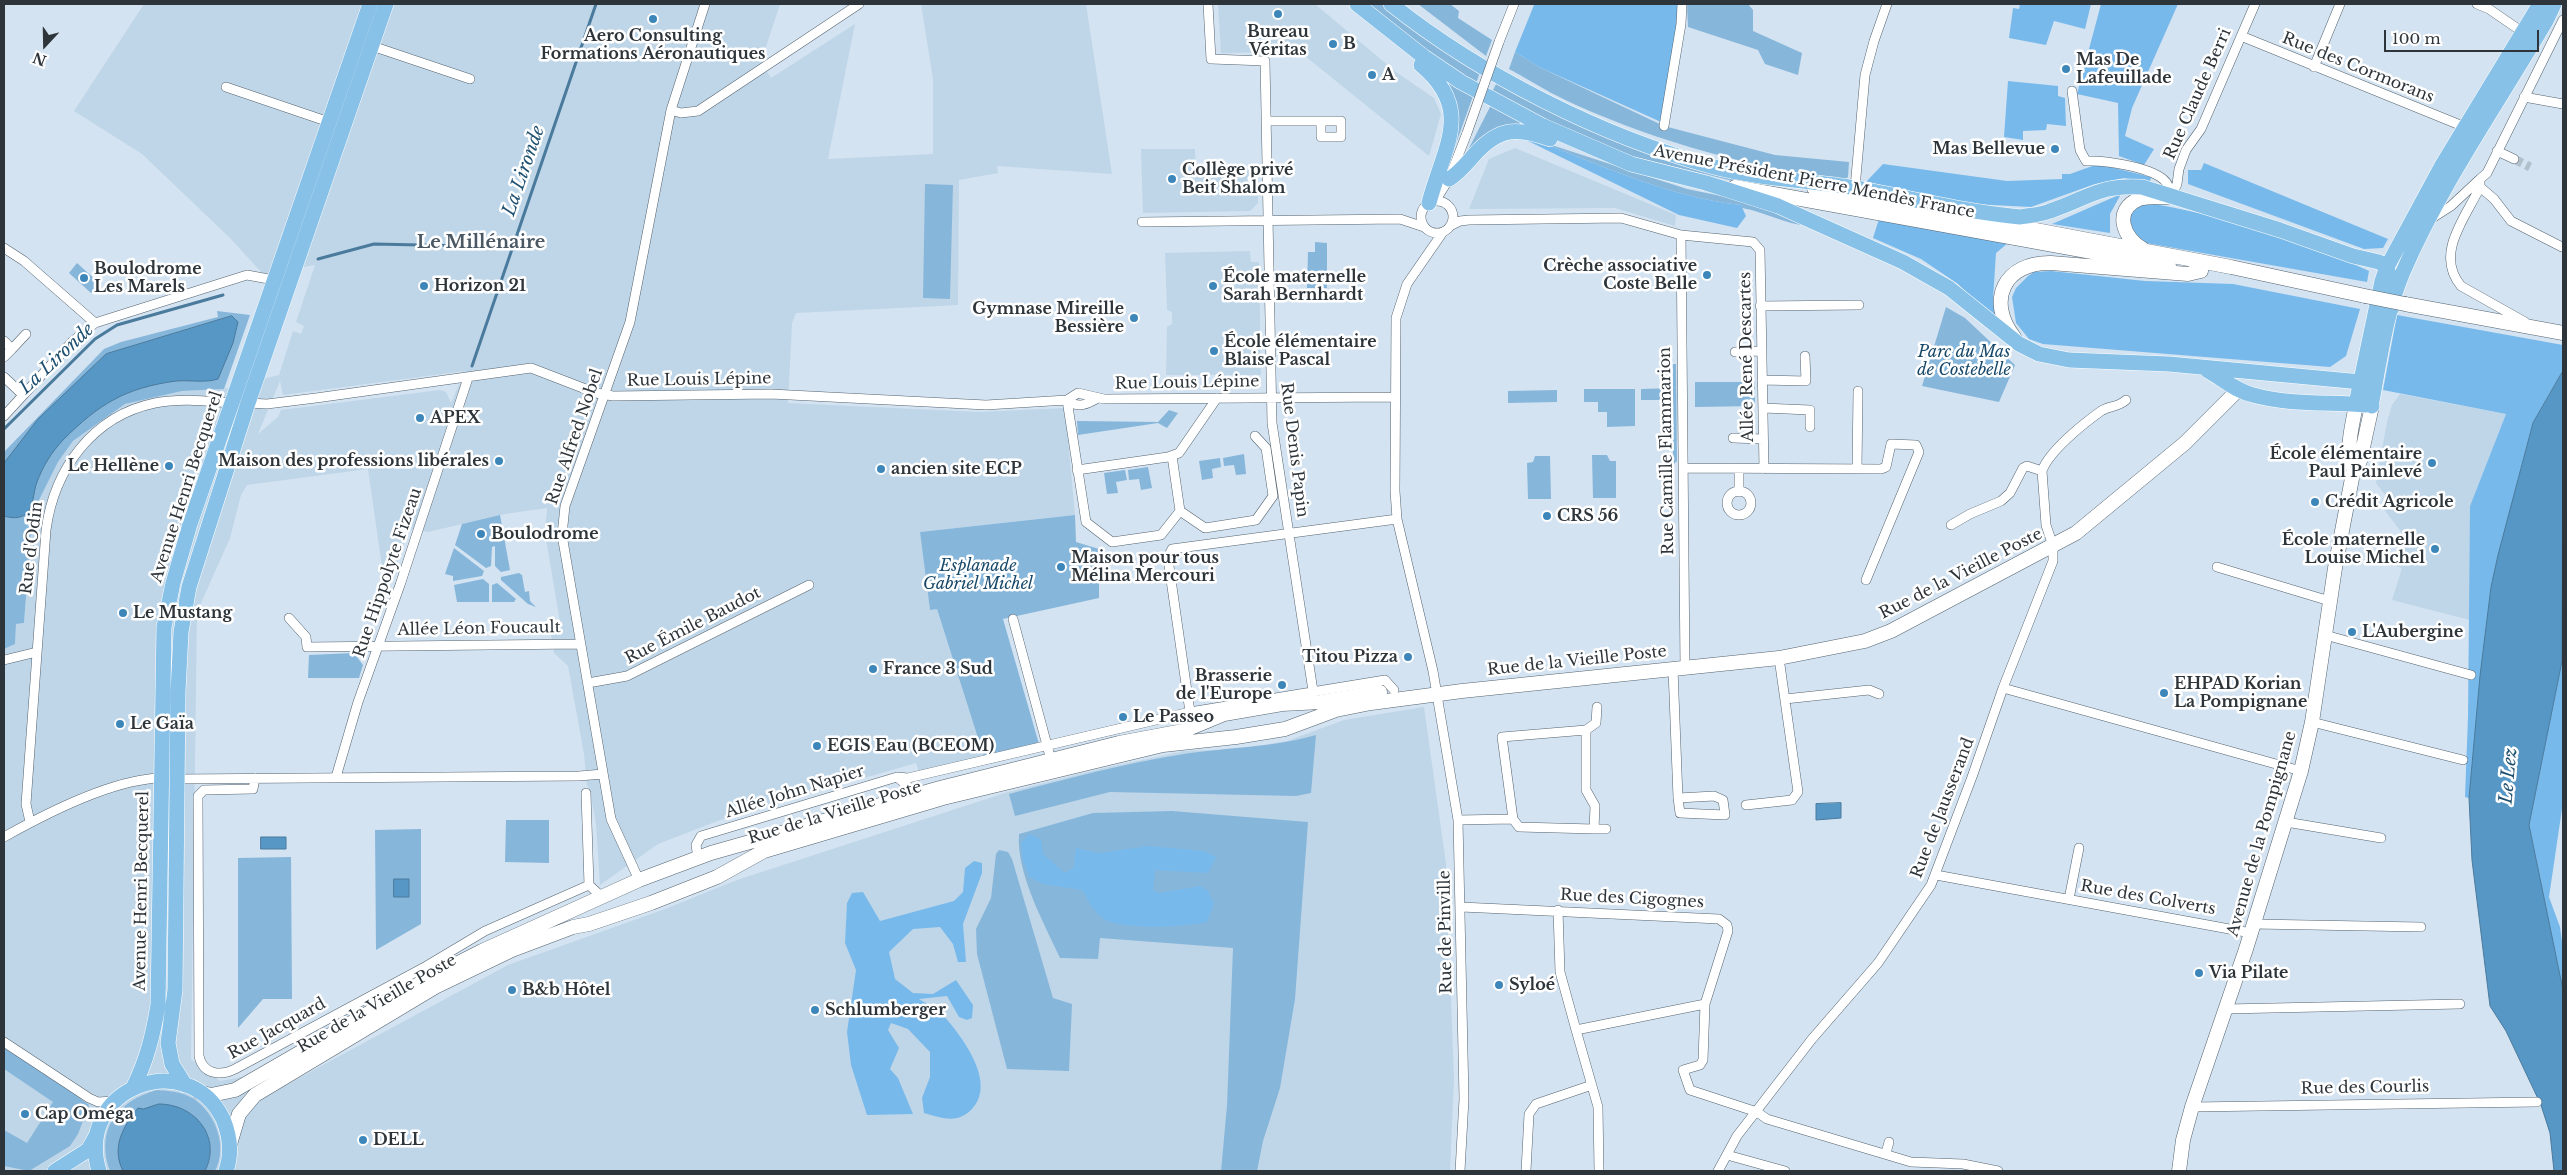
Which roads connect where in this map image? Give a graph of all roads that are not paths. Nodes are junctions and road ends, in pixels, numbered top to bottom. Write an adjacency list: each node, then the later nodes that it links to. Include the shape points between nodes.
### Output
1 (370, 4): 30 (main road, Avenue Henri Becquerel)
2 (386, 4): 21 (main road, Avenue Henri Becquerel)
3 (705, 4): 29 (street, Rue Alfred Nobel)
4 (859, 4): 29 (street, via 698,111 681,113)
5 (1208, 4): 31 (street, Rue Denis Papin, via 1211,59 1265,61)
6 (1357, 4): 18 (main road, Avenue Président Pierre Mendès France)
7 (1391, 4): 22 (main road, Avenue Président Pierre Mendès France)
8 (1409, 4): 22 (main road, via 1452,40)
9 (1514, 4): 39 (street, bridge)
10 (1682, 4): 33 (street, via 1682,24)
11 (1887, 4): 42 (street, via 1865,75)
12 (2255, 4): 20 (street, Rue Claude Berri)
13 (2340, 4): 23 (street)
14 (2477, 4): 19 (street)
15 (2540, 4): 19 (main road, Avenue de la Pompignane)
16 (2554, 4): 50 (main road, Avenue de la Pompignane)
17 (2563, 20): 27 (street)
18 (1381, 24): 36 (main road, Avenue Président Pierre Mendès France, via 1462,82 1543,126); 44 (main road, via 1384,34 1436,77 1448,97 1451,130)
19 (2524, 33): 34 (main road, Avenue de la Pompignane)
20 (2241, 36): 23 (street, Rue des Cormorans); 43 (street, Rue Claude Berri, via 2201,129 2186,150)
21 (372, 46): 24 (street); 93 (main road, Avenue Henri Becquerel)
22 (1456, 50): 38 (main road, Avenue Président Pierre Mendès France, via 1537,96 1622,135 1713,166)
23 (2314, 66): 34 (street, Rue des Cormorans)
24 (470, 79)
25 (226, 87): 30 (street)
26 (2072, 91): 43 (street, via 2080,150 2086,161 2108,160 2156,175 2169,186)
27 (2524, 97): 28 (street); 35 (street)
28 (2563, 104)
29 (670, 110): 86 (street, Rue Alfred Nobel, via 630,322)
30 (329, 122): 62 (main road, Avenue Henri Becquerel)
31 (1266, 122): 32 (street, via 1341,121 1341,137 1321,137); 48 (street, Rue Denis Papin)
32 (1321, 122)
33 (1664, 126)
34 (2465, 127): 60 (main road, Avenue de la Pompignane)
35 (2495, 154): 37 (street); 41 (street)
36 (1611, 157): 39 (main road, via 1580,150 1530,131 1512,131 1483,145); 40 (main road, Avenue Président Pierre Mendès France)
37 (2514, 159)
38 (1757, 176): 42 (main road); 58 (main road, Avenue Président Pierre Mendès France)
39 (1447, 182): 44 (street); 45 (street)
40 (1706, 183): 59 (main road, Avenue Président Pierre Mendès France); 71 (main road, via 1778,206 1927,274)
41 (2480, 183): 50 (street, Avenue de la Pompignane); 56 (street, via 2511,221); 67 (street, via 2451,245 2450,267 2454,278 2470,292)
42 (1855, 188): 43 (main road, via 2020,217 2049,212 2092,192 2112,187 2142,187)
43 (2171, 197): 58 (main road, via 2137,200 2124,215 2126,235); 60 (main road, via 2379,262)
44 (1429, 204): 45 (street); 47 (street); 52 (street, via 1421,217)
45 (1448, 205): 46 (street)
46 (1453, 214): 49 (street); 53 (street)
47 (1406, 219): 48 (street); 52 (street)
48 (1268, 220): 51 (street); 87 (street, Rue Denis Papin)
49 (1469, 220): 53 (street); 54 (street, via 1621,218)
50 (2429, 221): 65 (main road, Avenue de la Pompignane, via 2403,273)
51 (1142, 222)
52 (1426, 229): 53 (street); 57 (street)
53 (1447, 229): 57 (street, Rue de Pinville)
54 (1681, 235): 64 (street, Allée René Descartes, via 1726,238 1757,245 1760,250); 103 (street, Rue Camille Flammarion)
55 (4, 248): 66 (street, via 24,261)
56 (2562, 248)
57 (1429, 250): 88 (street, Rue de Pinville, via 1407,284 1399,305)
58 (2150, 253): 61 (main road, Avenue Président Pierre Mendès France)
59 (2201, 271): 61 (main road, Avenue Président Pierre Mendès France, via 2234,277); 71 (main road, via 2180,274 2029,264 2008,279 2000,303 2006,327)
60 (2384, 274): 65 (main road, Avenue de la Pompignane); 82 (main road, Avenue de la Pompignane)
61 (2276, 278): 65 (main road, Avenue Président Pierre Mendès France, bridge)
62 (274, 280): 66 (street, via 247,275); 92 (main road, Avenue Henri Becquerel)
63 (1859, 304): 64 (street)
64 (1760, 306): 73 (street, Allée René Descartes)
65 (2398, 306): 67 (main road, Avenue Président Pierre Mendès France); 95 (main road, Avenue de la Pompignane)
66 (95, 323): 85 (street, via 73,341)
67 (2534, 327): 68 (main road, Avenue Président Pierre Mendès France)
68 (2563, 333)
69 (26, 334): 72 (street)
70 (4, 342): 72 (street)
71 (2019, 344): 77 (main road, via 2039,354 2069,360)
72 (12, 349): 76 (street)
73 (1762, 351): 74 (street); 81 (street, Allée René Descartes)
74 (1735, 352)
75 (1805, 356): 81 (street, via 1806,381)
76 (4, 357)
77 (2192, 367): 78 (main road); 83 (main road, via 2209,372)
78 (2266, 373): 82 (main road); 83 (main road, via 2246,382)
79 (4, 377): 85 (street)
80 (468, 378): 86 (street, Rue Louis Lépine, via 531,368); 93 (street, Rue Louis Lépine, via 271,404); 124 (street, Rue Hippolyte Fizeau, via 403,588)
81 (1762, 380): 96 (street, Allée René Descartes)
82 (2361, 382): 94 (main road, Avenue de la Pompignane); 95 (main road, via 2366,385)
83 (2238, 390): 94 (main road, via 2287,400); 115 (main road, Rue de la Vieille Poste, via 2185,443 2076,533)
84 (1858, 391): 106 (street)
85 (23, 395): 97 (street)
86 (604, 395): 90 (street, Rue Louis Lépine, via 772,394 986,405); 123 (street, Rue Alfred Nobel, via 565,506 562,534)
87 (1270, 397): 88 (street, Rue Louis Lépine); 89 (street, Rue Louis Lépine); 114 (street, Rue Denis Papin)
88 (1395, 397): 112 (street, Rue de Pinville)
89 (1217, 398): 90 (street, Rue Louis Lépine, via 1098,398 1086,405 1072,404); 102 (street, via 1183,447)
90 (1068, 400): 108 (street)
91 (2126, 400): 109 (street, via 2118,407 2101,411 2052,454)
92 (231, 403): 93 (main road); 125 (street, Rue d'Odin, via 188,400 155,403 130,411 100,431 71,460 59,479 49,509); 150 (main road, Avenue Henri Becquerel, via 190,524 164,627)
93 (248, 403): 153 (main road, Avenue Henri Becquerel, via 189,587 181,632)
94 (2356, 404): 95 (main road); 107 (main road, Avenue de la Pompignane, via 2350,462)
95 (2372, 406): 107 (main road, Avenue de la Pompignane, via 2360,461)
96 (1763, 408): 98 (street, via 1810,410); 101 (street, Allée René Descartes)
97 (4, 416)
98 (1810, 427)
99 (1254, 436): 111 (street, via 1266,448 1273,496 1256,520 1205,528)
100 (1734, 438): 101 (street)
101 (1763, 439): 105 (street, Allée René Descartes)
102 (1172, 456): 108 (street); 111 (street)
103 (1683, 468): 104 (street); 128 (street, Rue Camille Flammarion)
104 (1739, 469): 105 (street); 110 (street)
105 (1764, 469): 106 (street)
106 (1857, 469): 117 (street, via 1886,467 1891,444 1913,443 1919,449)
107 (2354, 469): 119 (main road, Avenue de la Pompignane)
108 (1077, 470): 111 (street, via 1084,519 1112,542 1162,535)
109 (2042, 471): 113 (street, via 2027,466 2023,468 2010,493 2001,501); 115 (street, via 2046,526)
110 (1739, 492)
111 (1180, 511)
112 (1396, 519): 114 (street); 133 (street, Rue de Pinville)
113 (1951, 526)
114 (1289, 533): 132 (street, Rue Denis Papin); 137 (street, via 1172,549 1170,552 1169,566)
115 (2054, 546): 126 (main road, Rue de la Vieille Poste, via 1891,631 1857,643); 131 (street, Rue de Jausserand, via 2049,571)
116 (2217, 567): 119 (street, via 2323,599)
117 (1866, 580)
118 (809, 585): 130 (street, Rue Émile Baudot, via 627,676)
119 (2331, 598): 122 (main road, Avenue de la Pompignane)
120 (289, 618): 124 (street, Allée Léon Foucault, via 306,637 307,647)
121 (1013, 619): 142 (street)
122 (2325, 635): 129 (street); 138 (main road, Avenue de la Pompignane)
123 (580, 644): 124 (street, Allée Léon Foucault); 130 (street, Rue Alfred Nobel)
124 (379, 645): 148 (street, Rue Hippolyte Fizeau)
125 (37, 652): 127 (street); 160 (street, Rue d'Odin, via 26,804)
126 (1779, 658): 128 (main road, Rue de la Vieille Poste); 135 (street)
127 (4, 660)
128 (1679, 668): 133 (main road, Rue de la Vieille Poste); 156 (street, Rue Camille Flammarion)
129 (2472, 675)
130 (588, 683): 147 (street, Rue Alfred Nobel)
131 (2003, 688): 146 (street); 168 (street, Rue de Jausserand)
132 (1317, 694): 133 (main road, Rue de la Vieille Poste, via 1412,687); 137 (street, Rue de la Vieille Poste); 139 (main road, Rue de la Vieille Poste, via 1282,704 1232,712)
133 (1436, 694): 159 (street, Rue de Pinville); 191 (main road, Rue de la Vieille Poste, via 1336,710 1285,729 1163,745 982,788 755,854 717,877 651,903 548,935 443,983 255,1095 234,1124)
134 (1879, 694): 135 (street, via 1869,690)
135 (1785, 699): 157 (street, via 1798,792 1792,800)
136 (1596, 707): 140 (street, via 1596,723)
137 (1190, 712): 139 (street); 141 (street); 142 (street, Rue de la Vieille Poste)
138 (2312, 722): 145 (street); 146 (main road, Avenue de la Pompignane)
139 (1202, 723): 141 (main road, Rue de la Vieille Poste)
140 (1586, 730): 158 (street, via 1502,737); 162 (street, via 1586,790 1595,806)
141 (1183, 731): 144 (main road, Rue de la Vieille Poste)
142 (1047, 744): 143 (street, Rue de la Vieille Poste); 144 (street)
143 (978, 760): 149 (street, Rue de la Vieille Poste, via 908,778); 152 (street)
144 (1051, 760): 152 (main road, Rue de la Vieille Poste)
145 (2463, 760)
146 (2301, 771): 161 (main road, Avenue de la Pompignane)
147 (603, 774): 148 (street); 169 (street, Rue Alfred Nobel, via 611,819)
148 (336, 777): 151 (street)
149 (897, 777): 155 (street); 167 (street, Allée John Napier, via 701,836 696,845)
150 (161, 778): 160 (street, via 97,793); 183 (main road, Avenue Henri Becquerel, via 158,1005 151,1043)
151 (255, 778): 153 (street); 170 (street, Rue Jacquard, via 253,790 204,790 198,796 199,1056 203,1066 215,1073 223,1074 235,1069 423,968 484,931)
152 (983, 778): 155 (main road, Rue de la Vieille Poste)
153 (177, 779): 184 (main road, Avenue Henri Becquerel, via 175,990 168,1050 172,1064)
154 (586, 793): 170 (street)
155 (913, 795): 167 (main road, Rue de la Vieille Poste)
156 (1678, 798): 156 (street, via 1680,813 1725,815 1723,800 1714,796)
157 (1746, 805)
158 (1513, 819): 159 (street); 162 (street, via 1519,827)
159 (1458, 820): 173 (street, Rue de Pinville)
160 (30, 822): 164 (street)
161 (2286, 822): 165 (street); 176 (main road, Avenue de la Pompignane)
162 (1594, 829): 163 (street)
163 (1606, 829)
164 (4, 837)
165 (2381, 838)
166 (2079, 848): 172 (street, Rue des Colverts)
167 (698, 858): 169 (main road, Rue de la Vieille Poste)
168 (1936, 875): 172 (street, Rue des Colverts); 188 (street, Rue de Jausserand, via 1878,963 1812,1039)
169 (639, 880): 171 (main road, Rue de la Vieille Poste)
170 (589, 885): 171 (street)
171 (603, 898): 184 (main road, Rue de la Vieille Poste, via 437,973 235,1090 211,1095)
172 (2069, 899): 176 (street, Rue des Colverts)
173 (1461, 907): 174 (street, Rue des Cigognes); 197 (street, Rue de Pinville, via 1464,1099)
174 (1558, 910): 177 (street, Rue des Cigognes, via 1719,919 1728,931); 180 (street, via 1560,972)
175 (2421, 927): 176 (street, Rue des Colverts)
176 (2252, 929): 179 (main road, Avenue de la Pompignane)
177 (1705, 1004): 180 (street); 188 (street, Rue des Cigognes, via 1703,1060 1700,1065 1684,1070 1690,1090)
178 (2460, 1004): 179 (street)
179 (2226, 1009): 187 (main road, Avenue de la Pompignane)
180 (1576, 1030): 182 (street)
181 (4, 1042): 185 (street, via 88,1098)
182 (1592, 1085): 198 (street, via 1532,1108); 199 (street, via 1598,1107)
183 (133, 1088): 184 (main road, via 159,1081); 185 (main road)
184 (192, 1089): 191 (main road, Avenue Henri Becquerel, via 221,1115)
185 (114, 1102): 189 (main road, via 102,1118)
186 (2537, 1102): 187 (street, Rue des Courlis)
187 (2192, 1106): 203 (main road, Avenue de la Pompignane)
188 (1758, 1112): 192 (street, via 1767,1119); 193 (street, Rue de Jausserand, via 1737,1136)
189 (96, 1136): 194 (main road, via 88,1150); 195 (main road, via 94,1149)
190 (1889, 1142): 192 (street)
191 (230, 1144): 196 (main road)
192 (1886, 1153): 202 (street, via 1911,1162 1963,1164)
193 (1727, 1155): 200 (street, Rue de Jausserand); 201 (street)
194 (55, 1171)
195 (98, 1171)
196 (226, 1171)
197 (1460, 1171)
198 (1526, 1171)
199 (1599, 1171)
200 (1718, 1171)
201 (1785, 1171)
202 (1998, 1171)
203 (2179, 1171)

